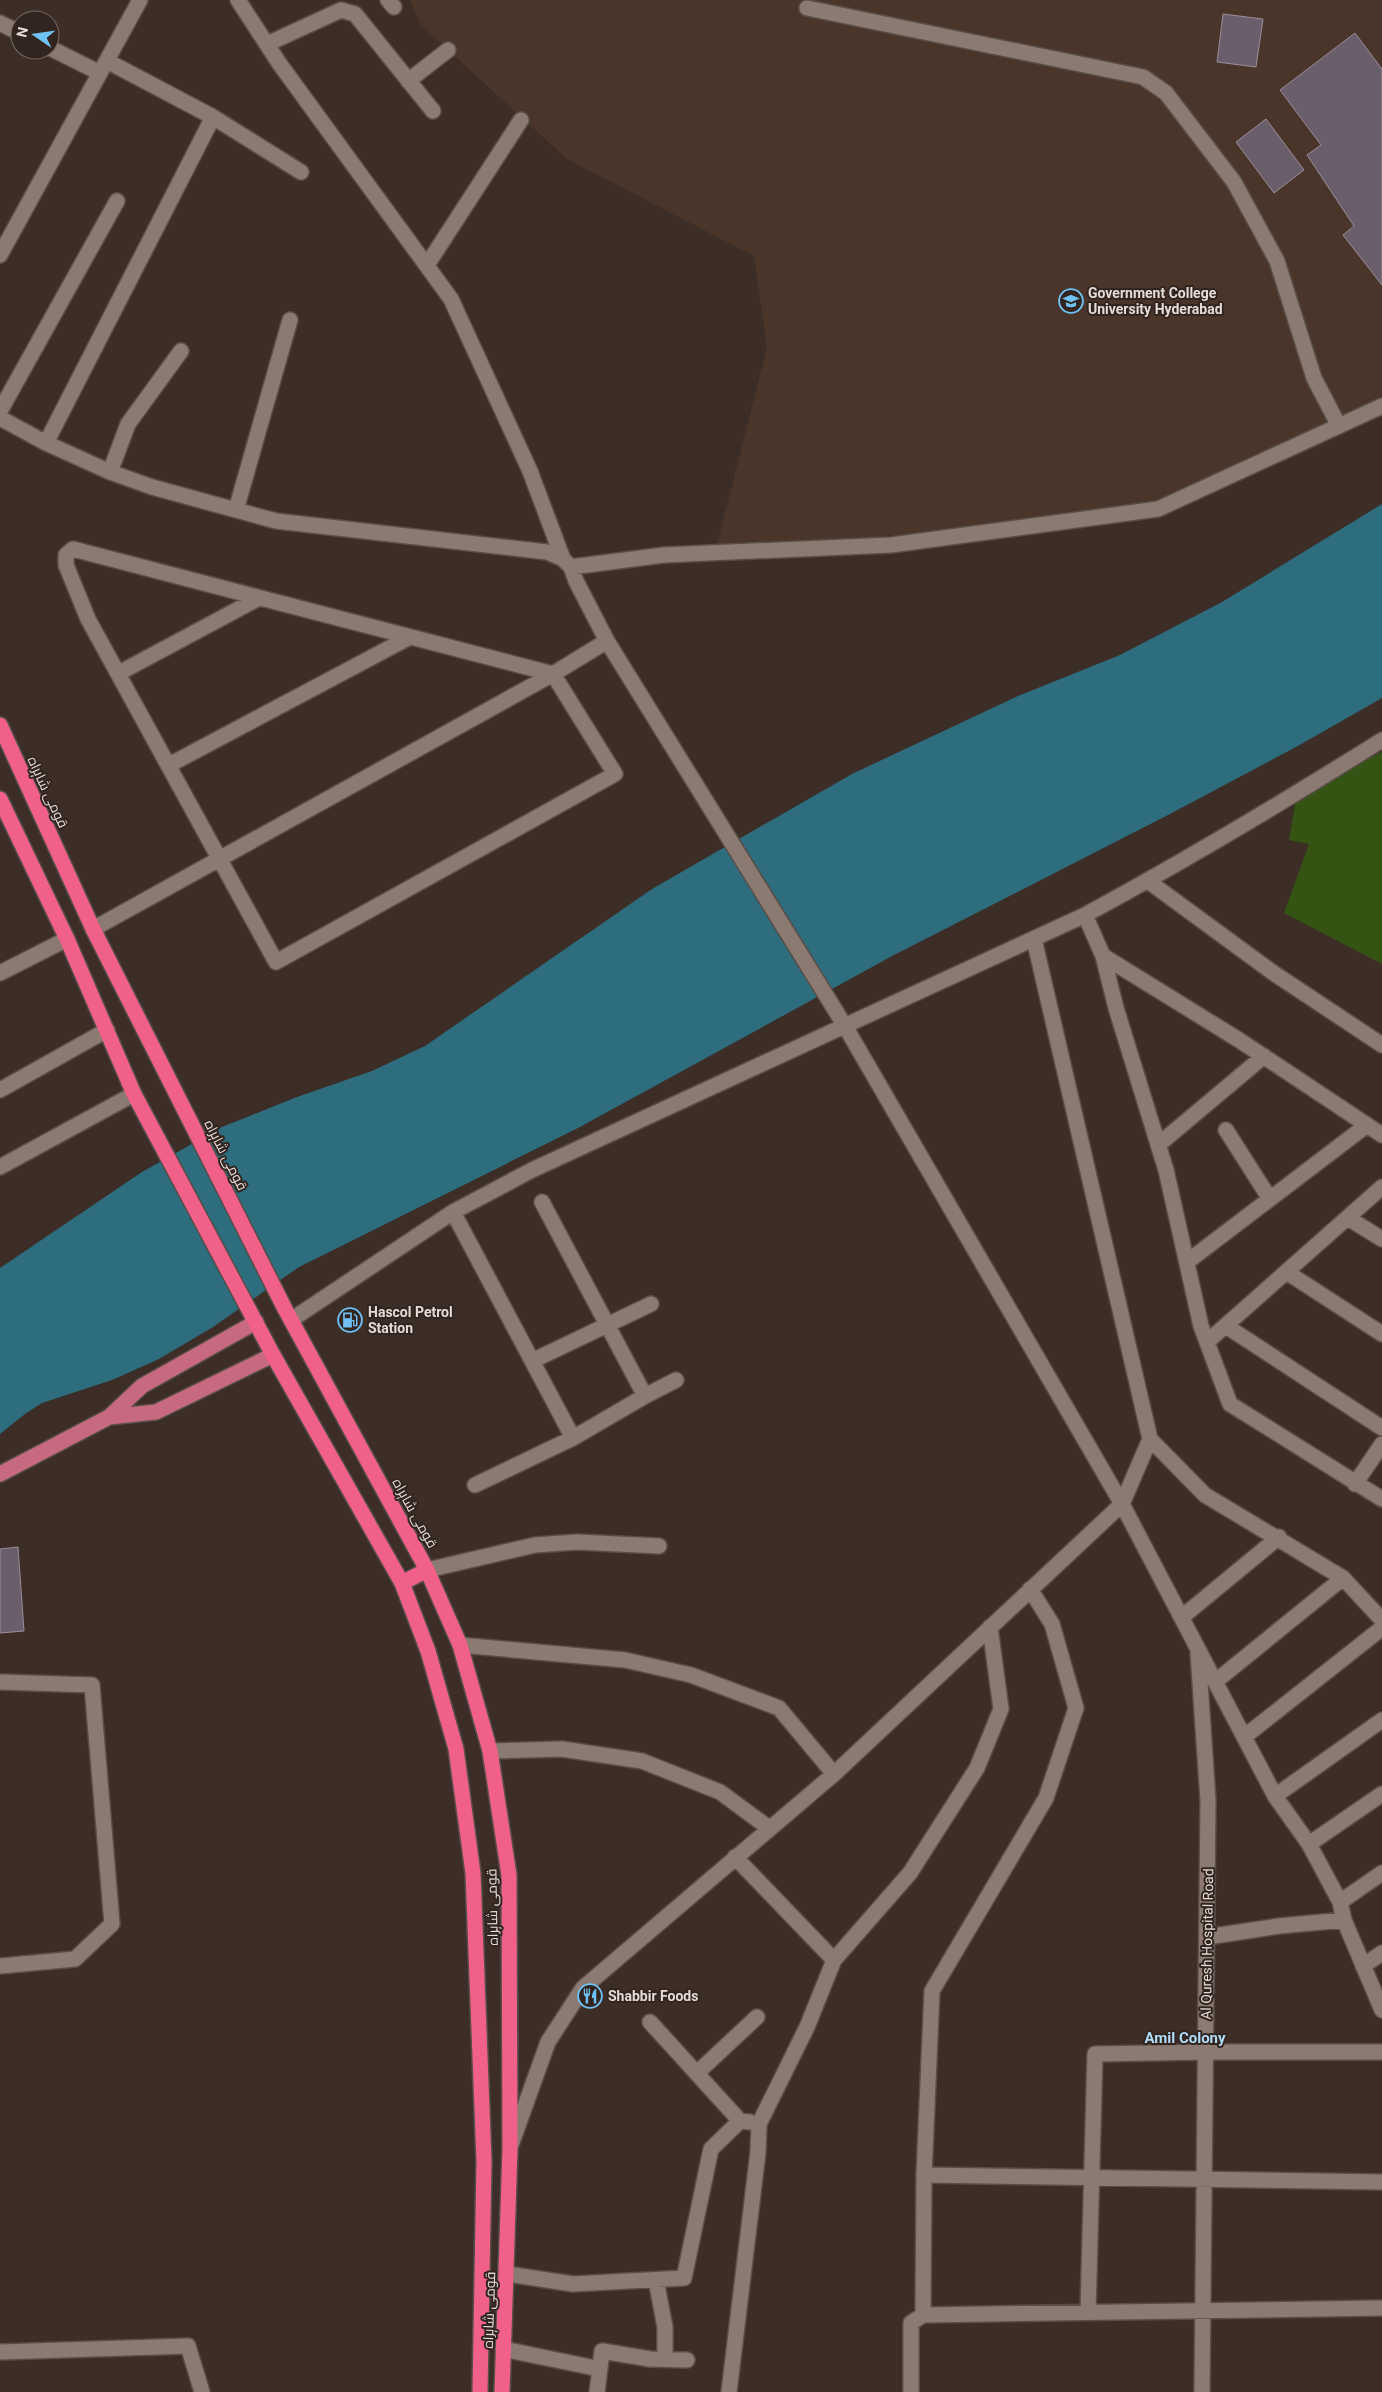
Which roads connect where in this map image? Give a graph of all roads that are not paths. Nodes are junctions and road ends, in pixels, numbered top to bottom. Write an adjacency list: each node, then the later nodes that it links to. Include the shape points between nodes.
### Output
1 (140, 0): 8 (street)
2 (238, 0): 5 (street)
3 (343, 5): 5 (street); 9 (street, via 355,14)
4 (807, 8): 22 (street, via 1143,78 1166,93 1234,182 1277,261 1314,378)
5 (267, 44): 16 (street)
6 (448, 50): 9 (street)
7 (60, 52): 8 (street)
8 (103, 67): 11 (street); 15 (street)
9 (408, 81): 10 (street)
10 (433, 111)
11 (213, 116): 13 (street); 23 (street)
12 (521, 120): 16 (street)
13 (301, 172)
14 (117, 201): 20 (street)
15 (0, 255)
16 (427, 265): 26 (street, via 451,298 530,470)
17 (290, 320): 25 (street)
18 (181, 352): 24 (street, via 128,424)
19 (1382, 406): 22 (street)
20 (0, 411)
21 (0, 418): 23 (street)
22 (1339, 426): 26 (street, via 1158,509 891,545 664,555)
23 (46, 443): 24 (street)
24 (110, 472): 25 (street)
25 (236, 510): 26 (street, via 276,521 547,552)
26 (567, 563): 29 (street)
27 (259, 598): 28 (street); 30 (street); 30 (street, via 73,549 66,555 66,565 88,619)
28 (410, 637): 31 (street); 34 (street)
29 (607, 641): 31 (street); 44 (street)
30 (119, 673): 34 (street)
31 (553, 674): 36 (street); 36 (street, via 615,774 276,962)
32 (0, 725): 39 (highway, قومی شاہراہ)
33 (1382, 740): 37 (street)
34 (169, 766): 36 (street)
35 (0, 799): 40 (highway, قومی شاہراہ)
36 (218, 858): 39 (street)
37 (1148, 882): 38 (street); 46 (street, via 1272,972)
38 (1085, 915): 41 (street); 42 (street)
39 (93, 929): 64 (highway, قومی شاہراہ)
40 (67, 938): 43 (street); 45 (highway, قومی شاہراہ)
41 (1034, 939): 44 (street); 77 (street)
42 (1103, 956): 47 (street); 53 (street)
43 (0, 973)
44 (845, 1026): 58 (street, via 532,1170); 83 (street)
45 (107, 1030): 48 (street); 49 (highway, قومی شاہراہ)
46 (1382, 1045)
47 (1264, 1056): 50 (street); 53 (street)
48 (0, 1090)
49 (134, 1094): 54 (street); 65 (highway, قومی شاہراہ)
50 (1367, 1125): 52 (street); 56 (street)
51 (1226, 1130): 56 (street)
52 (1382, 1135)
53 (1158, 1144): 61 (street)
54 (0, 1166)
55 (1382, 1187): 59 (street)
56 (1270, 1199): 61 (street)
57 (542, 1202): 66 (street)
58 (453, 1212): 64 (street); 71 (street)
59 (1348, 1218): 60 (street); 62 (street)
60 (1382, 1239)
61 (1187, 1262): 69 (street)
62 (1288, 1272): 67 (street); 68 (street)
63 (651, 1304): 66 (street)
64 (288, 1315): 86 (highway, قومی شاہراہ)
65 (253, 1317): 70 (highway, قومی شاہراہ); 74 (main road, via 142,1386)
66 (607, 1325): 71 (street); 73 (street)
67 (1226, 1326): 69 (street); 75 (street)
68 (1382, 1334)
69 (1207, 1342): 80 (street, via 1230,1404)
70 (273, 1354): 74 (main road, via 156,1412); 88 (highway, قومی شاہراہ)
71 (534, 1360): 76 (street)
72 (676, 1380): 73 (street)
73 (645, 1396): 76 (street)
74 (109, 1417): 79 (main road)
75 (1382, 1428)
76 (573, 1438): 81 (street)
77 (1150, 1440): 83 (street); 84 (street, via 1205,1495)
78 (1382, 1444): 80 (street)
79 (0, 1474)
80 (1355, 1484): 82 (street)
81 (475, 1485)
82 (1382, 1499)
83 (1122, 1504): 89 (street); 90 (street)
84 (1278, 1537): 87 (street); 90 (street)
85 (659, 1546): 86 (street, via 577,1542 535,1544)
86 (427, 1570): 88 (highway); 94 (highway, قومی شاہراہ)
87 (1343, 1578): 91 (street); 96 (street)
88 (402, 1583): 140 (highway, قومی شاہراہ, via 428,1650 456,1749 472,1874 484,2161)
89 (1030, 1589): 92 (street); 124 (street, via 1052,1624 1076,1708 1046,1798 932,1991)
90 (1182, 1617): 95 (street)
91 (1382, 1620)
92 (990, 1627): 101 (street); 112 (street, via 1001,1709 977,1768 910,1873)
93 (1382, 1628): 99 (street)
94 (460, 1645): 100 (highway, قومی شاہراہ); 101 (street, via 625,1660 690,1675 780,1708)
95 (1197, 1647): 96 (street); 110 (street, Al Quresh Hospital Road, via 1208,1800)
96 (1216, 1681): 99 (street)
97 (0, 1682): 113 (street, via 92,1685 112,1924 75,1959)
98 (1382, 1720): 103 (street)
99 (1244, 1737): 103 (street)
100 (490, 1751): 104 (street, via 562,1749 642,1761 720,1792); 123 (highway, قومی شاہراہ, via 509,1874)
101 (834, 1774): 104 (street)
102 (1382, 1794): 105 (street)
103 (1275, 1796): 105 (street)
104 (769, 1828): 106 (street)
105 (1309, 1844): 108 (street)
106 (735, 1857): 112 (street); 123 (street, via 583,1988 548,2042)
107 (1382, 1873): 108 (street)
108 (1340, 1902): 109 (street)
109 (1344, 1920): 110 (street); 114 (street)
110 (1207, 1937): 118 (street, Al Quresh Hospital Road)
111 (1382, 1953): 114 (street)
112 (834, 1960): 122 (street, via 807,2027)
113 (0, 1966)
114 (1363, 1966): 115 (street)
115 (1382, 2010)
116 (757, 2017): 120 (street)
117 (650, 2022): 120 (street)
118 (1206, 2052): 119 (street); 125 (street, via 1095,2054); 126 (street, Al Quresh Hospital Road)
119 (1382, 2052)
120 (696, 2073): 121 (street)
121 (740, 2121): 122 (street); 129 (street, via 711,2149 684,2278)
122 (759, 2124): 143 (street)
123 (510, 2149): 128 (highway, قومی شاہراہ)
124 (924, 2174): 125 (street); 133 (street)
125 (1093, 2178): 126 (street); 132 (street)
126 (1204, 2180): 127 (street); 131 (street, Al Quresh Hospital Road)
127 (1382, 2182)
128 (507, 2274): 129 (street, via 573,2284); 134 (highway, قومی شاہراہ)
129 (656, 2280): 136 (street, via 666,2327)
130 (1382, 2308): 131 (street)
131 (1203, 2310): 132 (street); 145 (street, Al Quresh Hospital Road)
132 (1088, 2312): 133 (street)
133 (923, 2315): 144 (street, via 911,2323)
134 (504, 2349): 138 (street); 141 (highway, قومی شاہراہ)
135 (0, 2352): 139 (street, via 188,2346)
136 (666, 2359): 137 (street); 138 (street, via 602,2351)
137 (687, 2360)
138 (600, 2369): 142 (street)
139 (202, 2392)
140 (480, 2392)
141 (502, 2392)
142 (597, 2392)
143 (729, 2392)
144 (911, 2392)
145 (1202, 2392)

